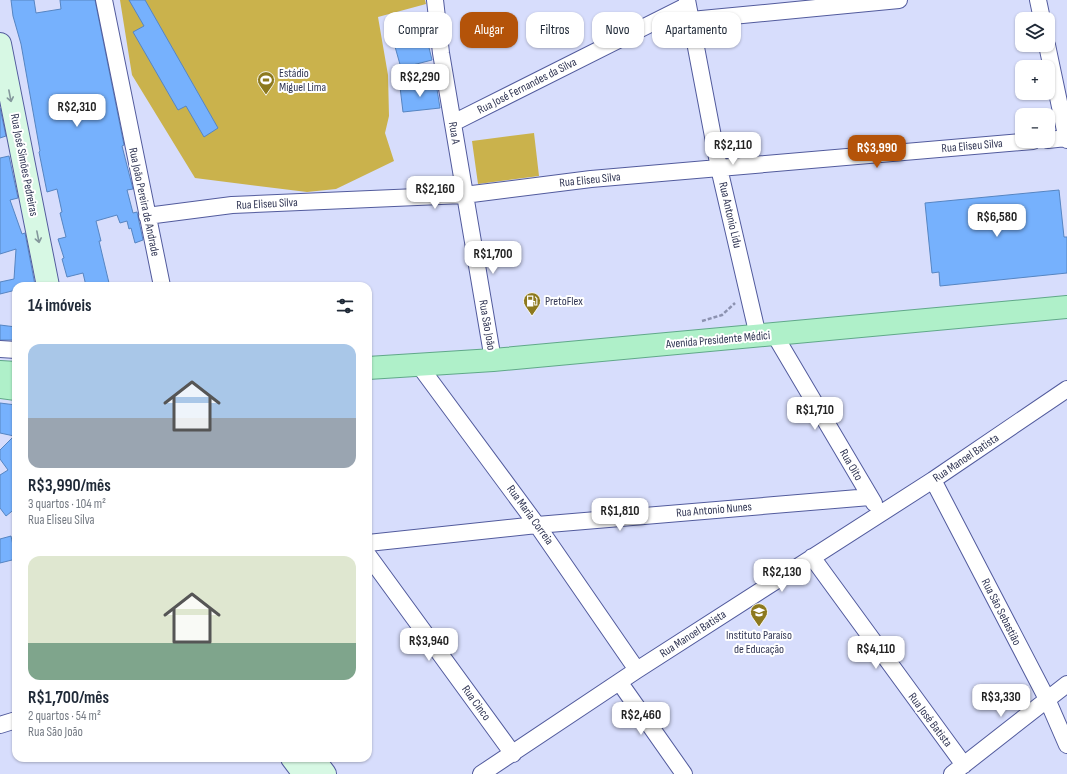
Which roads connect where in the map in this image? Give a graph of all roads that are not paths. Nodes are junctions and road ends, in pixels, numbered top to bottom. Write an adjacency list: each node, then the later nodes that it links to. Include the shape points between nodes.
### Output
1 (104, 0): 15 (street, Rua João Pereira de Andrade)
2 (435, 0): 9 (street, Rua A)
3 (899, 0): 5 (street)
4 (1038, 0): 6 (street)
5 (689, 9): 9 (street, Rua José Fernandes da Silva); 13 (street, Rua Antonio Lidu)
6 (1041, 12)
7 (0, 44): 16 (main road, Rua José Simões Pedreiras, one-way to 16)
8 (1048, 52): 10 (street)
9 (453, 123): 14 (street, Rua A)
10 (1067, 139): 11 (street)
11 (1055, 140)
12 (1015, 143): 13 (street, Rua Eliseu Silva)
13 (719, 168): 14 (street, Rua Eliseu Silva, via 591,179); 19 (street, Rua Antonio Lidu, via 747,286)
14 (464, 195): 15 (street, Rua Eliseu Silva, via 232,205); 22 (street, Rua São João)
15 (147, 216): 17 (street, Rua João Pereira de Andrade)
16 (47, 282)
17 (161, 282)
18 (1067, 307): 19 (main road, Avenida Presidente Médici)
19 (766, 335): 22 (main road, Avenida Presidente Médici); 27 (street, Rua Oito)
20 (0, 349): 21 (street)
21 (12, 350)
22 (493, 360): 23 (main road, Avenida Presidente Médici)
23 (418, 364): 24 (main road, Avenida Presidente Médici); 29 (street, Rua Maria Correia)
24 (372, 368)
25 (1067, 389): 26 (street, Rua Manoel Batista)
26 (933, 480): 28 (street, Rua Manoel Batista); 36 (street, Rua São Sebastião)
27 (870, 496): 28 (street, Rua Oito); 29 (street, Rua Antonio Nunes)
28 (880, 512): 31 (street, Rua Manoel Batista)
29 (537, 525): 30 (street, Rua Antonio Nunes); 33 (street, Rua Maria Correia)
30 (372, 543)
31 (812, 557): 33 (street, Rua Manoel Batista); 43 (street, Rua José Batista)
32 (372, 560): 40 (street, Rua Cinco)
33 (637, 670): 34 (street, Rua Manoel Batista)
34 (620, 683): 40 (street, Rua Manoel Batista); 47 (street)
35 (1067, 684): 36 (street)
36 (1046, 699): 39 (street, Rua São Sebastião); 43 (street)
37 (12, 721): 38 (street)
38 (0, 724)
39 (1067, 745)
40 (513, 754): 46 (street, Rua Manoel Batista)
41 (295, 762): 44 (main road)
42 (316, 762): 45 (main road)
43 (958, 770)
44 (304, 774)
45 (326, 774)
46 (481, 774)
47 (684, 774)

